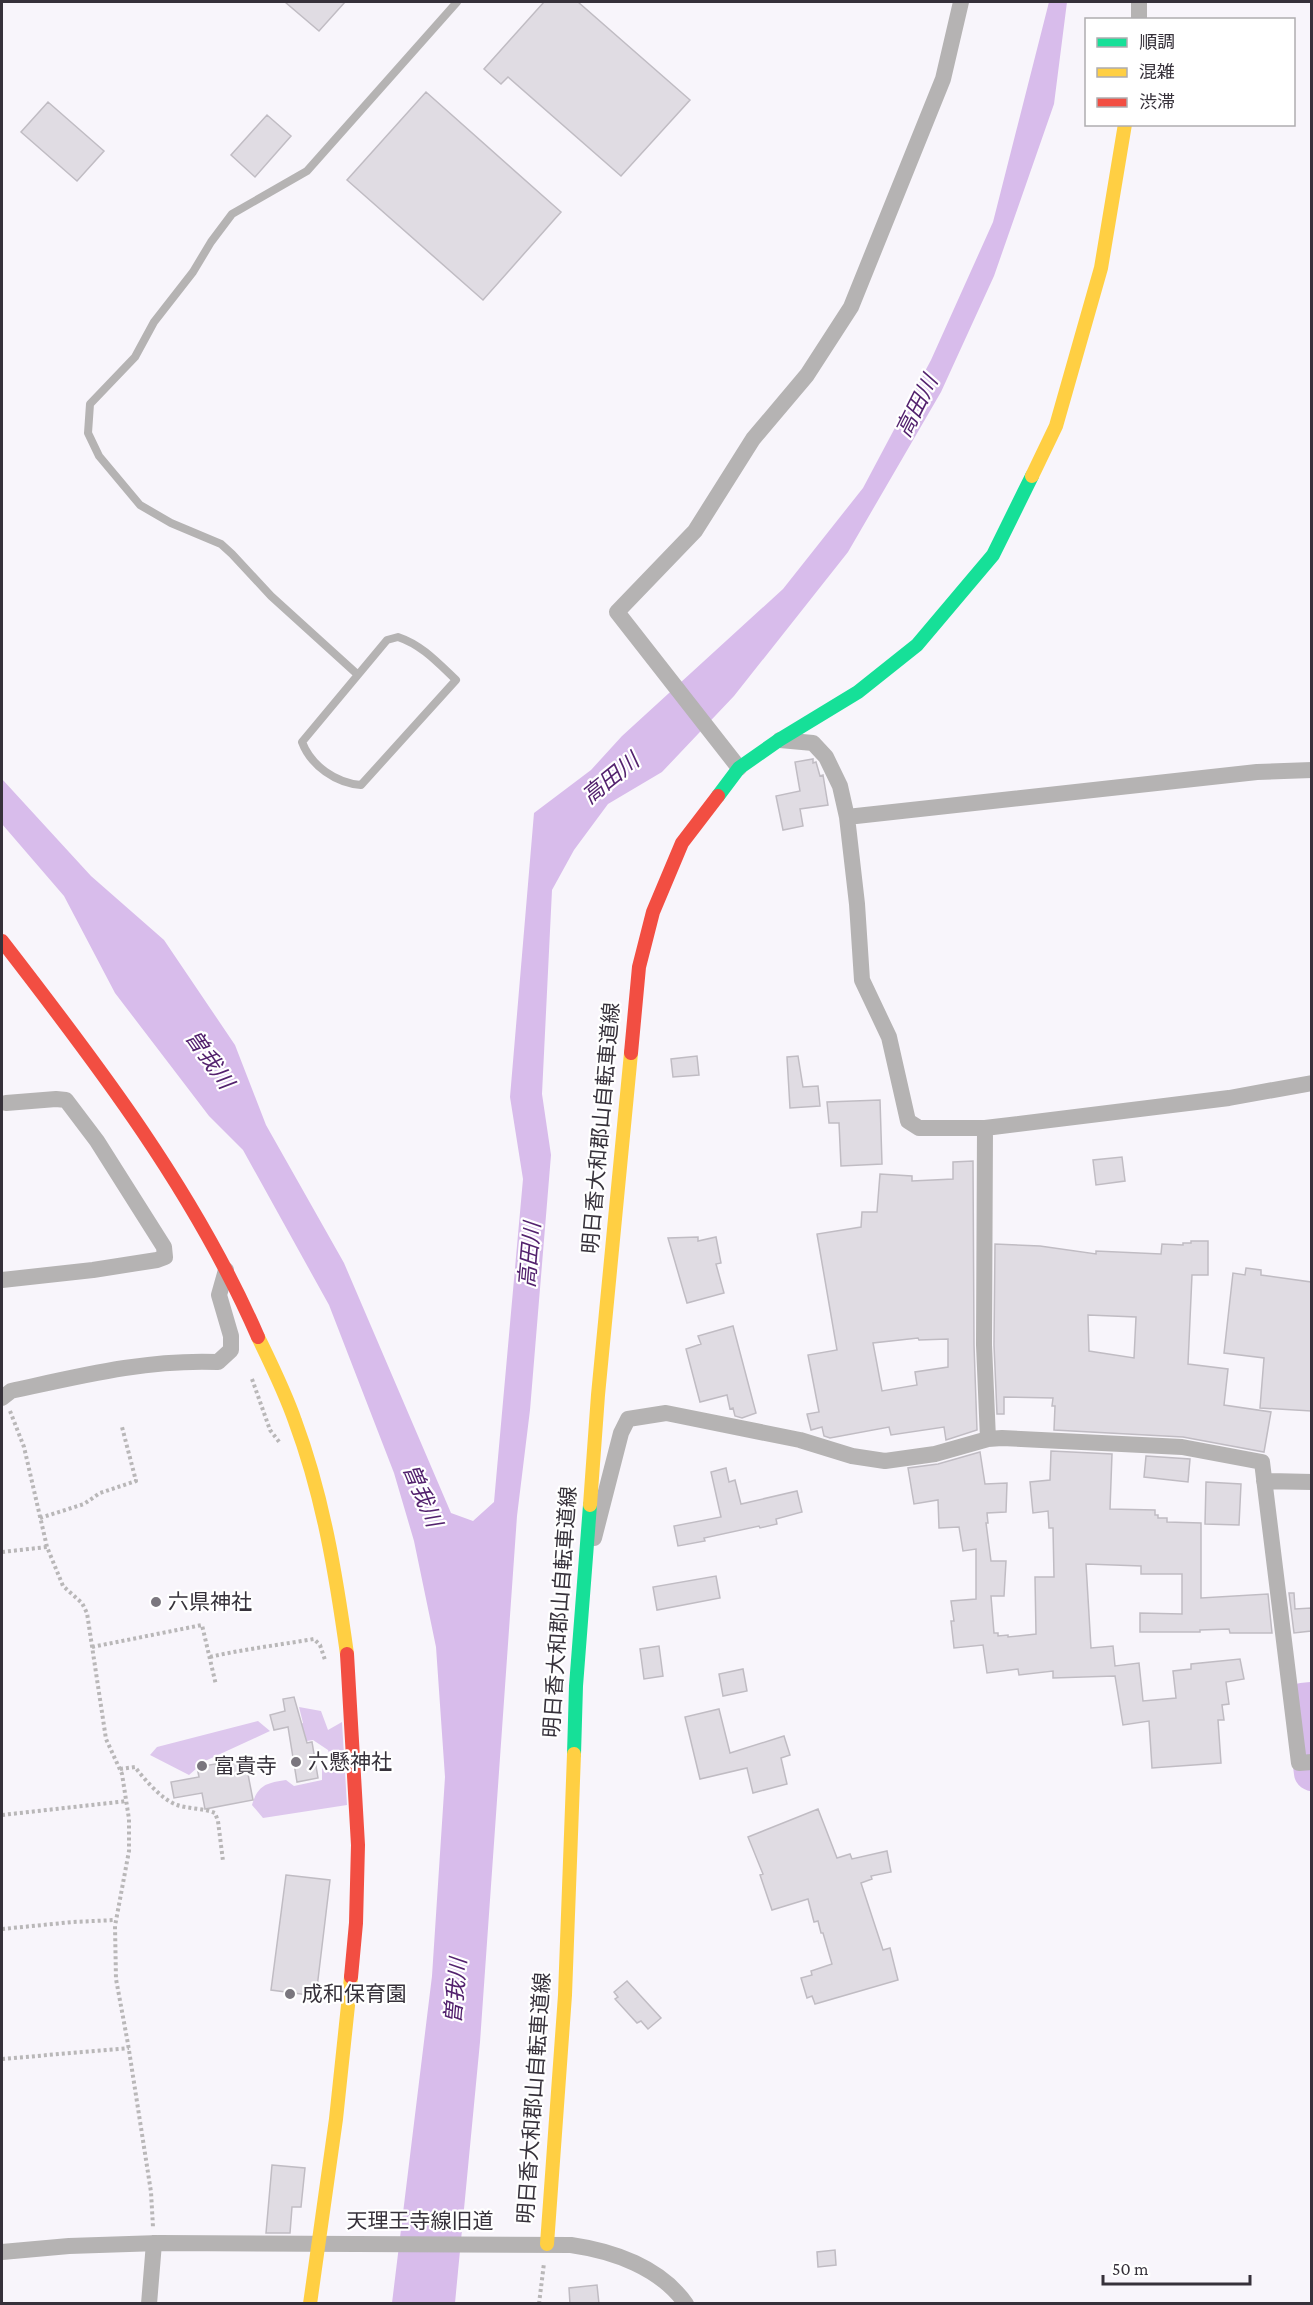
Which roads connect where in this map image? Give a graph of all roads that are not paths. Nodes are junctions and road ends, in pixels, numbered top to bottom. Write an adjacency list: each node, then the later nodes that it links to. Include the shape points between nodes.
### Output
1 (457, 2): 6 (lane, via 307,171 232,214 153,322 135,357 90,404 88,433 99,456 140,505 226,549)
2 (961, 2): 8 (street, via 943,79 851,308 807,375 753,439 695,531 617,612)
3 (1139, 2): 4 (street)
4 (1139, 18)
5 (1125, 126): 7 (street, 明日香大和郡山自転車道線, via 1101,268 1056,426 993,555 917,645 858,692)
6 (357, 674): 6 (lane, via 387,640 398,637 429,654 456,680 361,785 332,777 305,752 302,742)
7 (779, 740): 8 (street, 明日香大和郡山自転車道線); 10 (street, via 813,742 834,771)
8 (736, 764): 21 (street, 明日香大和郡山自転車道線, via 682,843 653,912 639,967)
9 (1311, 770): 10 (street, via 1257,772)
10 (847, 818): 14 (street, via 862,980 889,1037 908,1121 919,1128)
11 (2, 941): 15 (street, via 80,1040 150,1141)
12 (1311, 1083): 14 (street, via 1219,1100)
13 (6, 1103): 16 (street, via 66,1100 164,1247 165,1257)
14 (985, 1128): 18 (street, via 984,1345)
15 (226, 1270): 17 (street, via 219,1295 231,1350 218,1362 182,1360 111,1369); 24 (street, via 295,1420 316,1488 336,1576 348,1663 358,1845 356,1923 336,2119)
16 (2, 1280)
17 (3, 1391)
18 (988, 1439): 19 (street, via 1182,1447 1262,1462); 21 (street, via 935,1454 885,1461 666,1413 628,1419)
19 (1264, 1481): 20 (street); 22 (street)
20 (1311, 1482)
21 (585, 1565): 25 (street, 明日香大和郡山自転車道線, via 576,1686 565,1995)
22 (1305, 1762)
23 (154, 2243): 24 (street, 天理王寺線旧道); 26 (street, 天理王寺線旧道); 27 (street)
24 (317, 2244): 25 (street, 天理王寺線旧道); 28 (street, 天理王寺線旧道)
25 (547, 2244): 29 (street, 天理王寺線旧道, via 596,2248 616,2254 651,2272)
26 (2, 2252)
27 (148, 2304)
28 (310, 2304)
29 (686, 2304)

